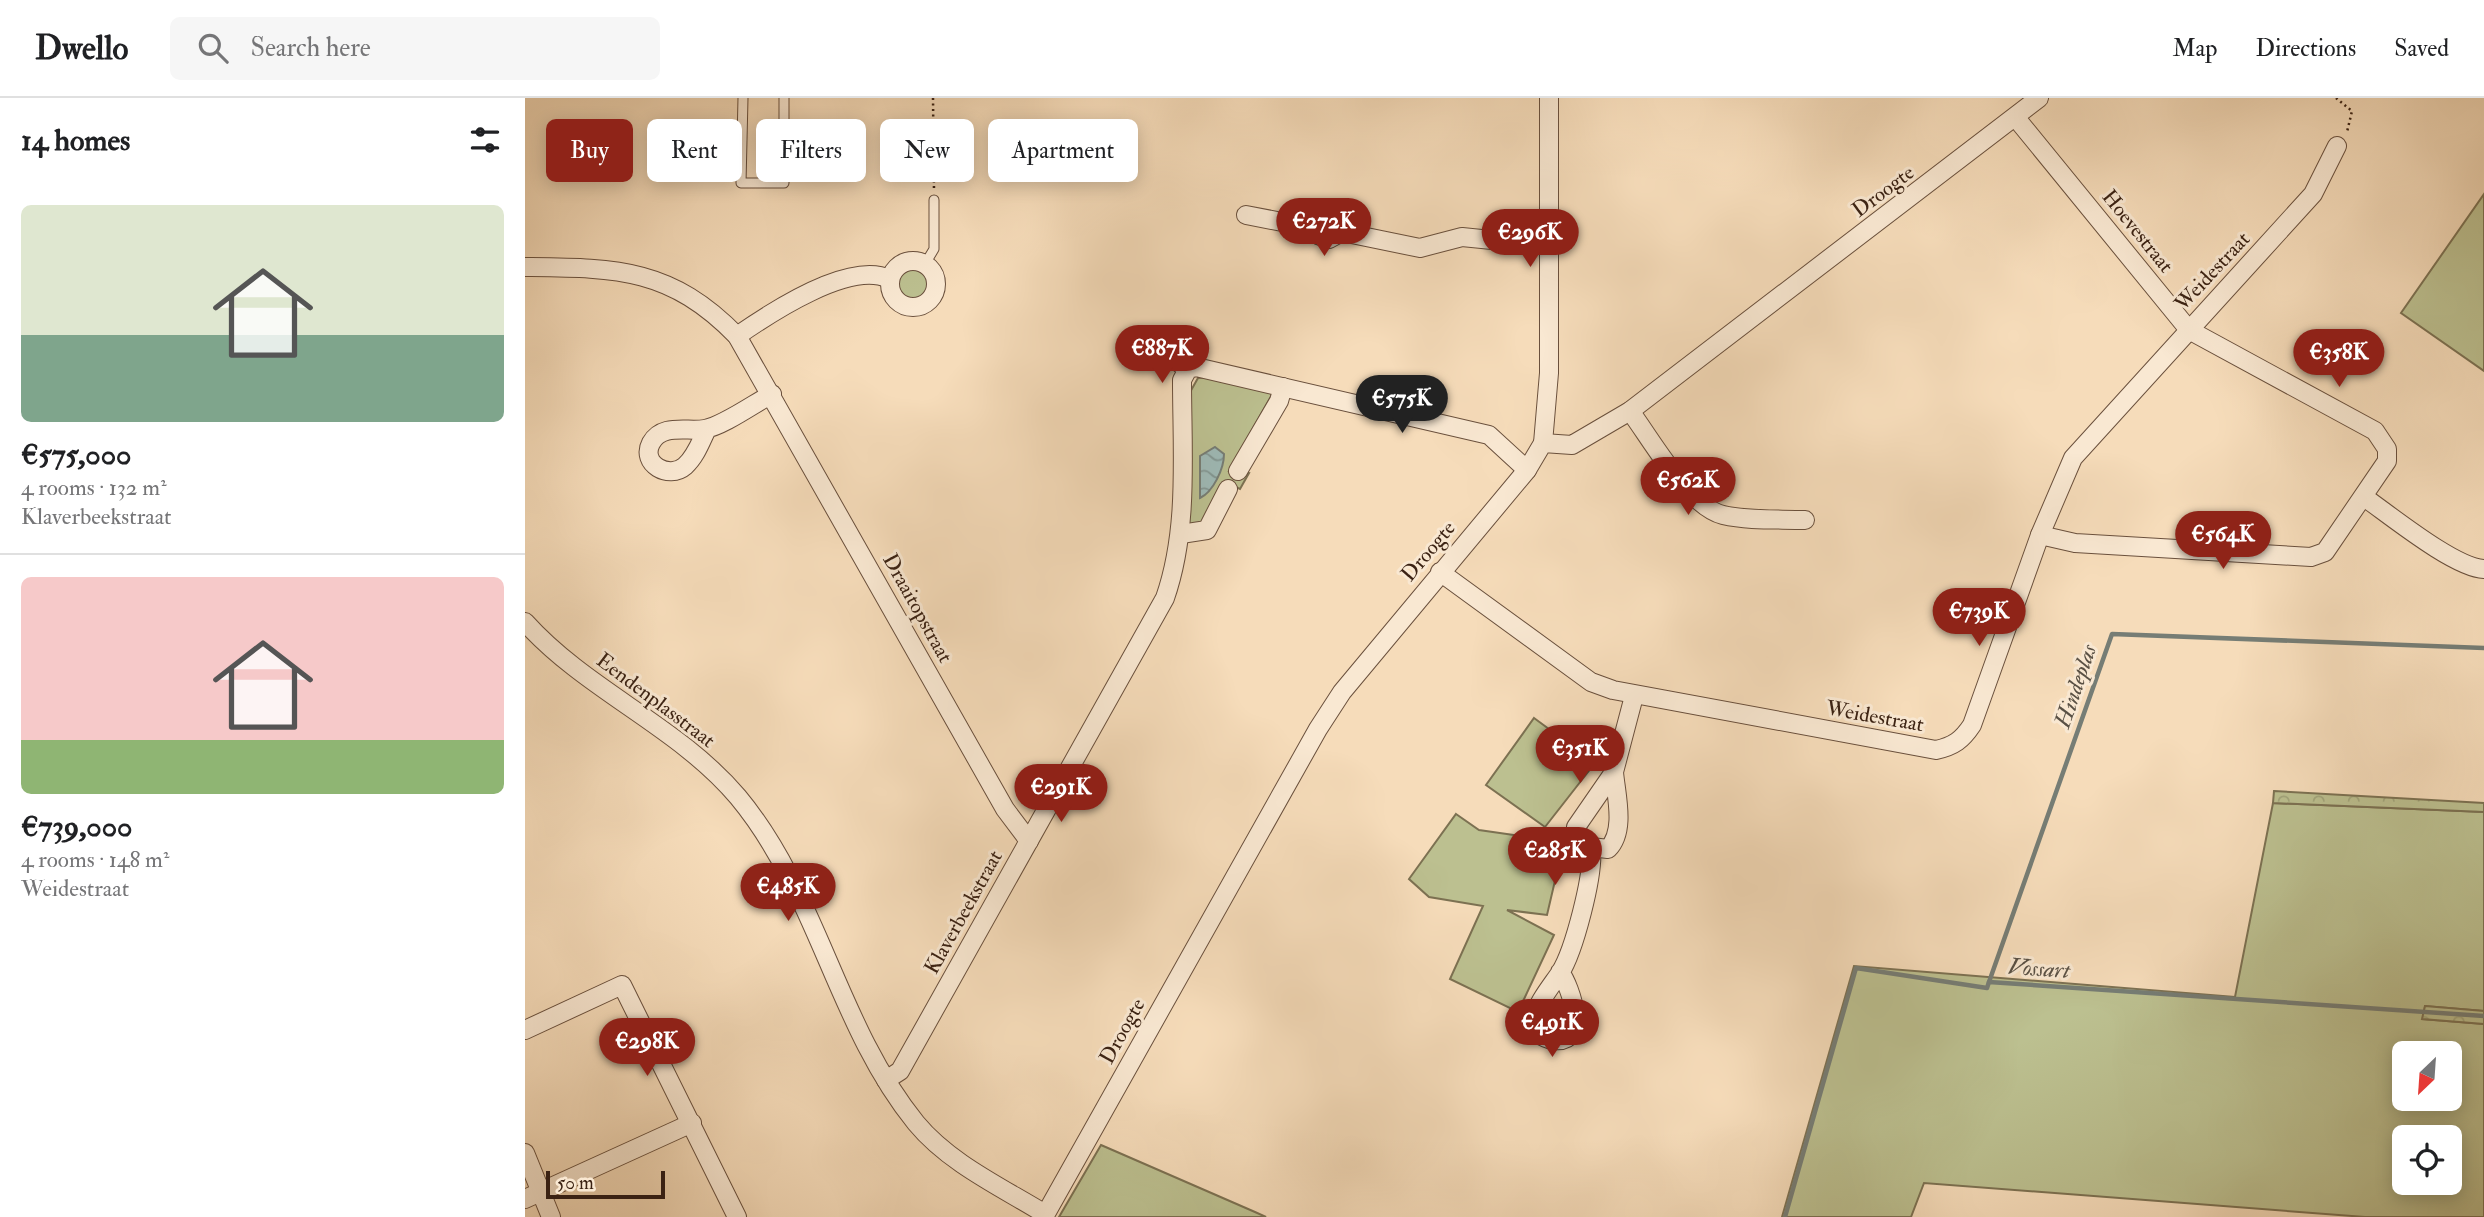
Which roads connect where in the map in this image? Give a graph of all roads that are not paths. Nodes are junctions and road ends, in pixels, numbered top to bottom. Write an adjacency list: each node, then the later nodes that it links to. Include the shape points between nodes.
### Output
1 (743, 98): 2 (lane, via 741,183 784,183)
2 (784, 98)
3 (1549, 98): 9 (street)
4 (2039, 98): 5 (street, Droogte)
5 (2016, 118): 13 (street, Hoevestraat); 19 (street, Droogte)
6 (2337, 146): 13 (street, Weidestraat, via 2313,194)
7 (934, 200): 10 (lane, via 934,249)
8 (1246, 215): 9 (street, via 1313,228 1329,239 1342,232 1420,248 1462,237)
9 (1550, 246): 21 (street, via 1549,373)
10 (925, 264): 12 (street, via 900,263); 12 (street, via 936,284 924,304 912,307 897,301)
11 (525, 267): 14 (street, Draaitopstraat, via 646,275 689,296)
12 (890, 279): 14 (street, via 871,275 838,282 796,299)
13 (2189, 330): 25 (street, Hoevestraat, via 2375,431 2387,449 2387,461); 28 (street, Weidestraat, via 2073,458)
14 (737, 336): 18 (street, Draaitopstraat)
15 (1165, 353): 16 (street)
16 (1188, 369): 17 (street); 27 (street, Klaverbeekstraat, via 1182,380)
17 (1283, 387): 22 (street, via 1489,435); 23 (street)
18 (772, 394): 20 (street); 34 (street, Draaitopstraat, via 1005,809)
19 (1630, 411): 21 (street, Droogte, via 1572,445); 26 (street, via 1692,495 1706,507 1721,515)
20 (707, 429)
21 (1543, 443): 22 (street, Droogte)
22 (1527, 470): 30 (street, Droogte)
23 (1238, 471)
24 (1228, 489): 27 (street, via 1207,530)
25 (2364, 497): 28 (street, Hoevestraat, via 2325,552 2311,557 2075,543); 29 (street, via 2453,558)
26 (1805, 520)
27 (1181, 534): 34 (street, Klaverbeekstraat, via 1165,598)
28 (2039, 535): 32 (street, Weidestraat, via 1972,725 1950,747 1936,750)
29 (2484, 569)
30 (1440, 572): 32 (street, Weidestraat, via 1591,682); 43 (street, Droogte, via 1342,692 1318,729)
31 (525, 622): 38 (street, Eendenplasstraat, via 554,652 676,740 738,797 779,857)
32 (1634, 696): 33 (street)
33 (1614, 772): 35 (street, via 1576,827 1583,846); 35 (street, via 1615,842 1608,849)
34 (1029, 841): 38 (street, Klaverbeekstraat, via 900,1071)
35 (1591, 849): 36 (street, via 1579,866 1571,907 1573,920 1579,923)
36 (1560, 972)
37 (525, 1030): 39 (street, via 622,985)
38 (885, 1080): 43 (street, Eendenplasstraat, via 916,1123 947,1153)
39 (692, 1123): 41 (street); 45 (street)
40 (525, 1153): 41 (street)
41 (542, 1192): 42 (street); 44 (street)
42 (525, 1199)
43 (1045, 1215)
44 (551, 1217)
45 (737, 1217)

